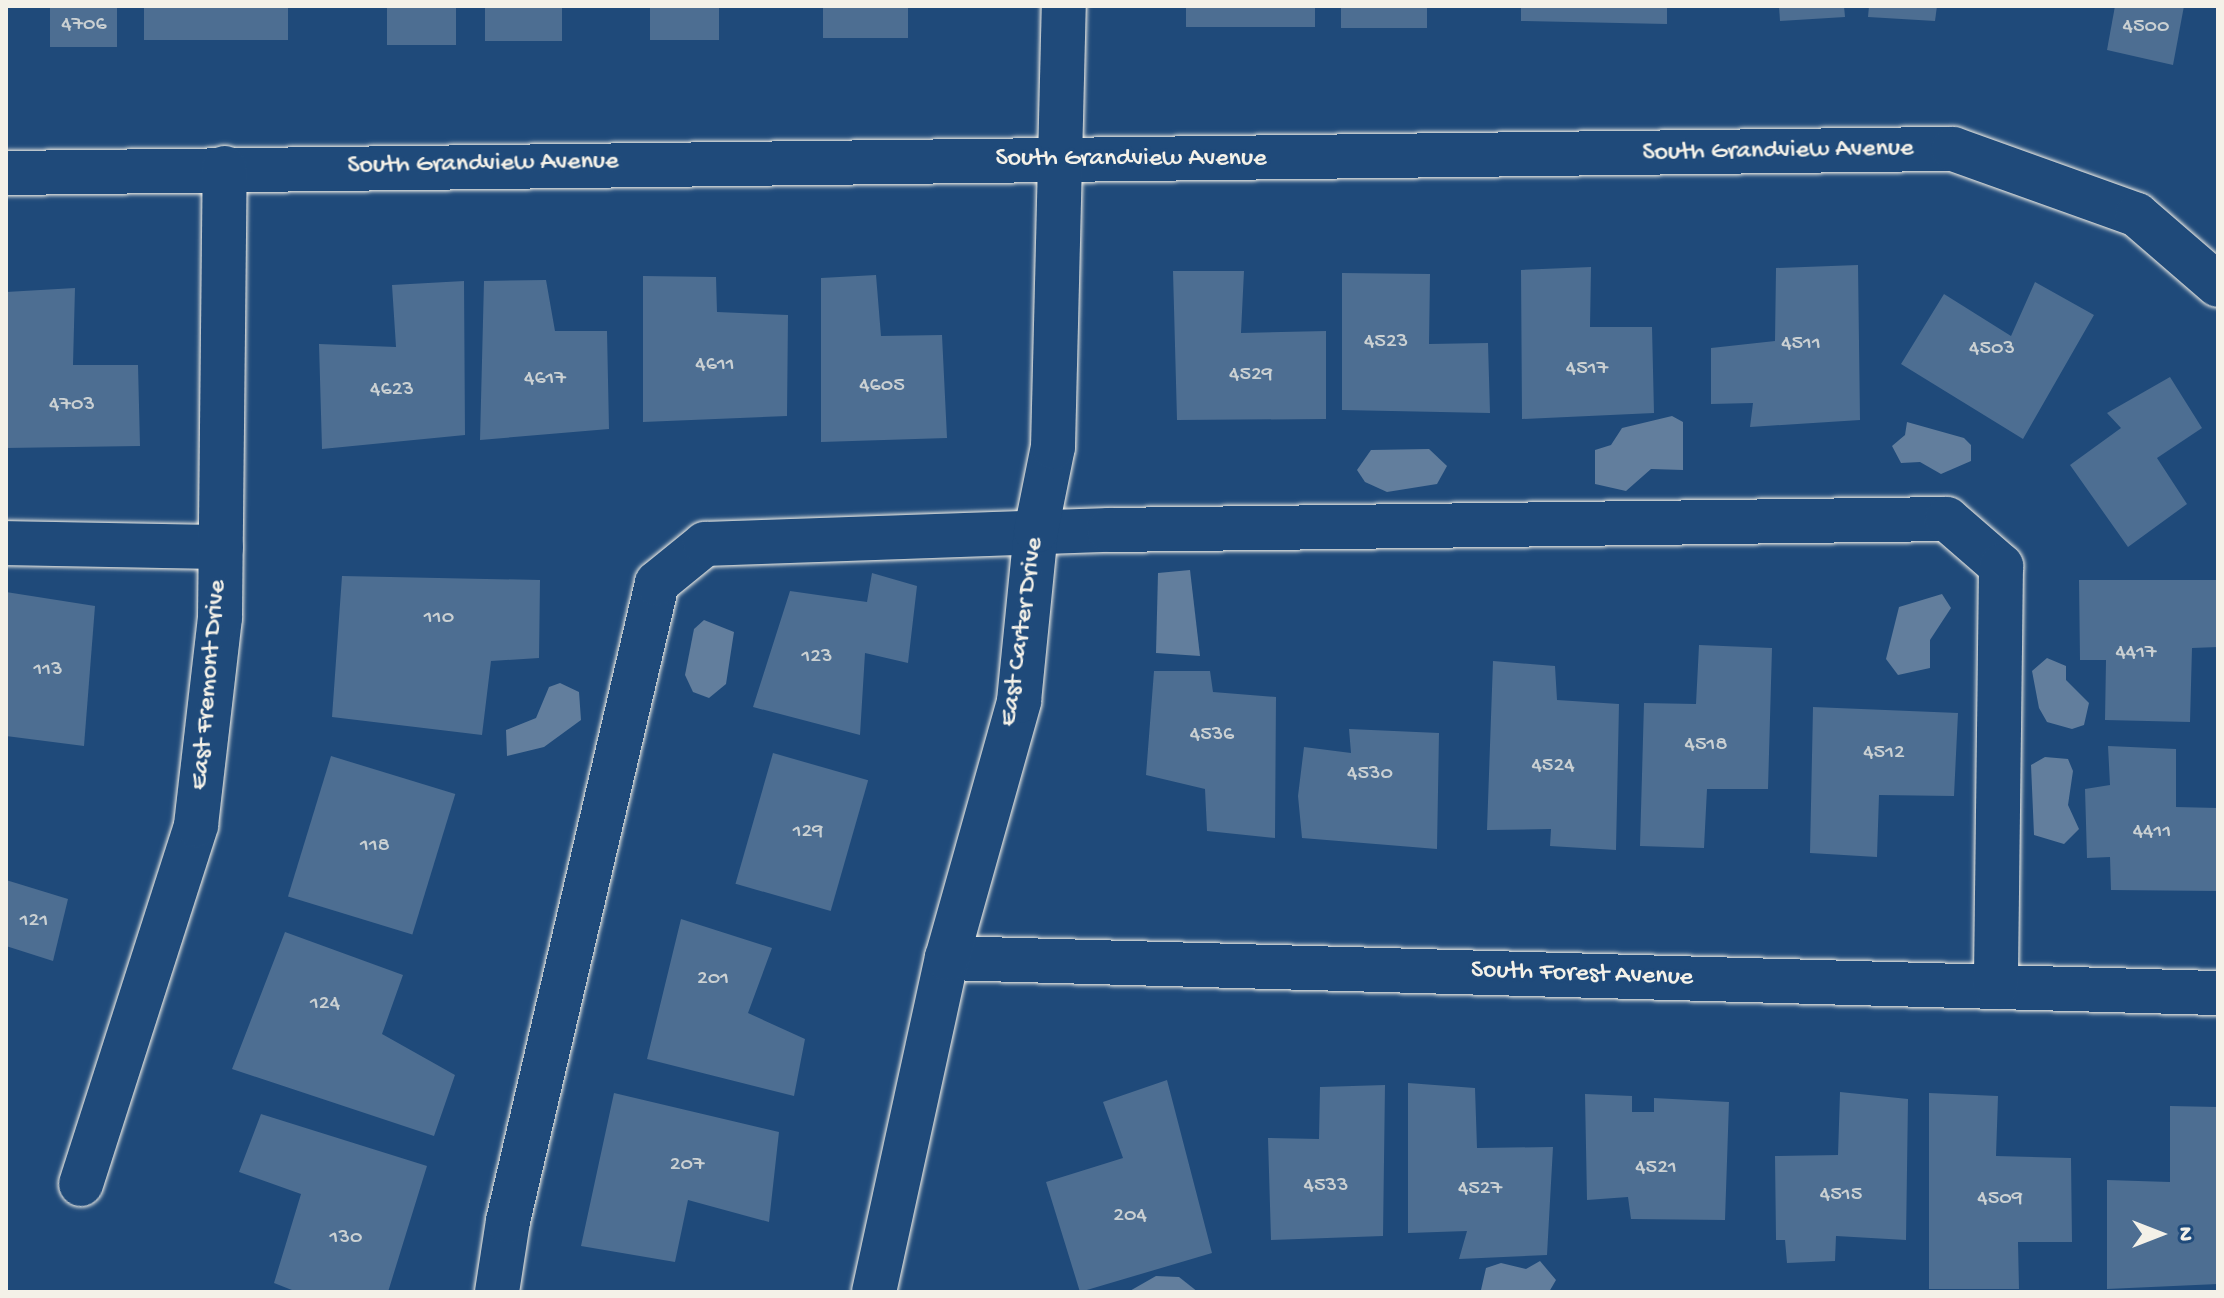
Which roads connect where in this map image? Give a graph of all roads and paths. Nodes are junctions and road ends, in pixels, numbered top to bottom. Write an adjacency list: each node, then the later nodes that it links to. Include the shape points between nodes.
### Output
1 (1064, 6): 2 (street, East Carter Drive)
2 (1064, 159): 3 (street, South Grandview Avenue); 5 (street, South Grandview Avenue, via 1953,149 2137,215); 6 (street, East Carter Drive, via 1053,447)
3 (225, 168): 4 (street, South Grandview Avenue); 8 (street, East Fremont Drive)
4 (6, 173)
5 (2218, 285)
6 (1036, 531): 9 (street, East Carter Drive, via 1019,701); 10 (street, via 1947,519 2001,566); 13 (street, via 705,544 657,583 508,1221)
7 (6, 543): 8 (street)
8 (221, 547): 12 (street, East Fremont Drive, via 220,618 196,825)
9 (947, 958): 10 (street, South Forest Avenue); 14 (street, East Carter Drive)
10 (1996, 987): 11 (street, South Forest Avenue)
11 (2218, 993)
12 (81, 1184)
13 (497, 1292)
14 (874, 1292)

